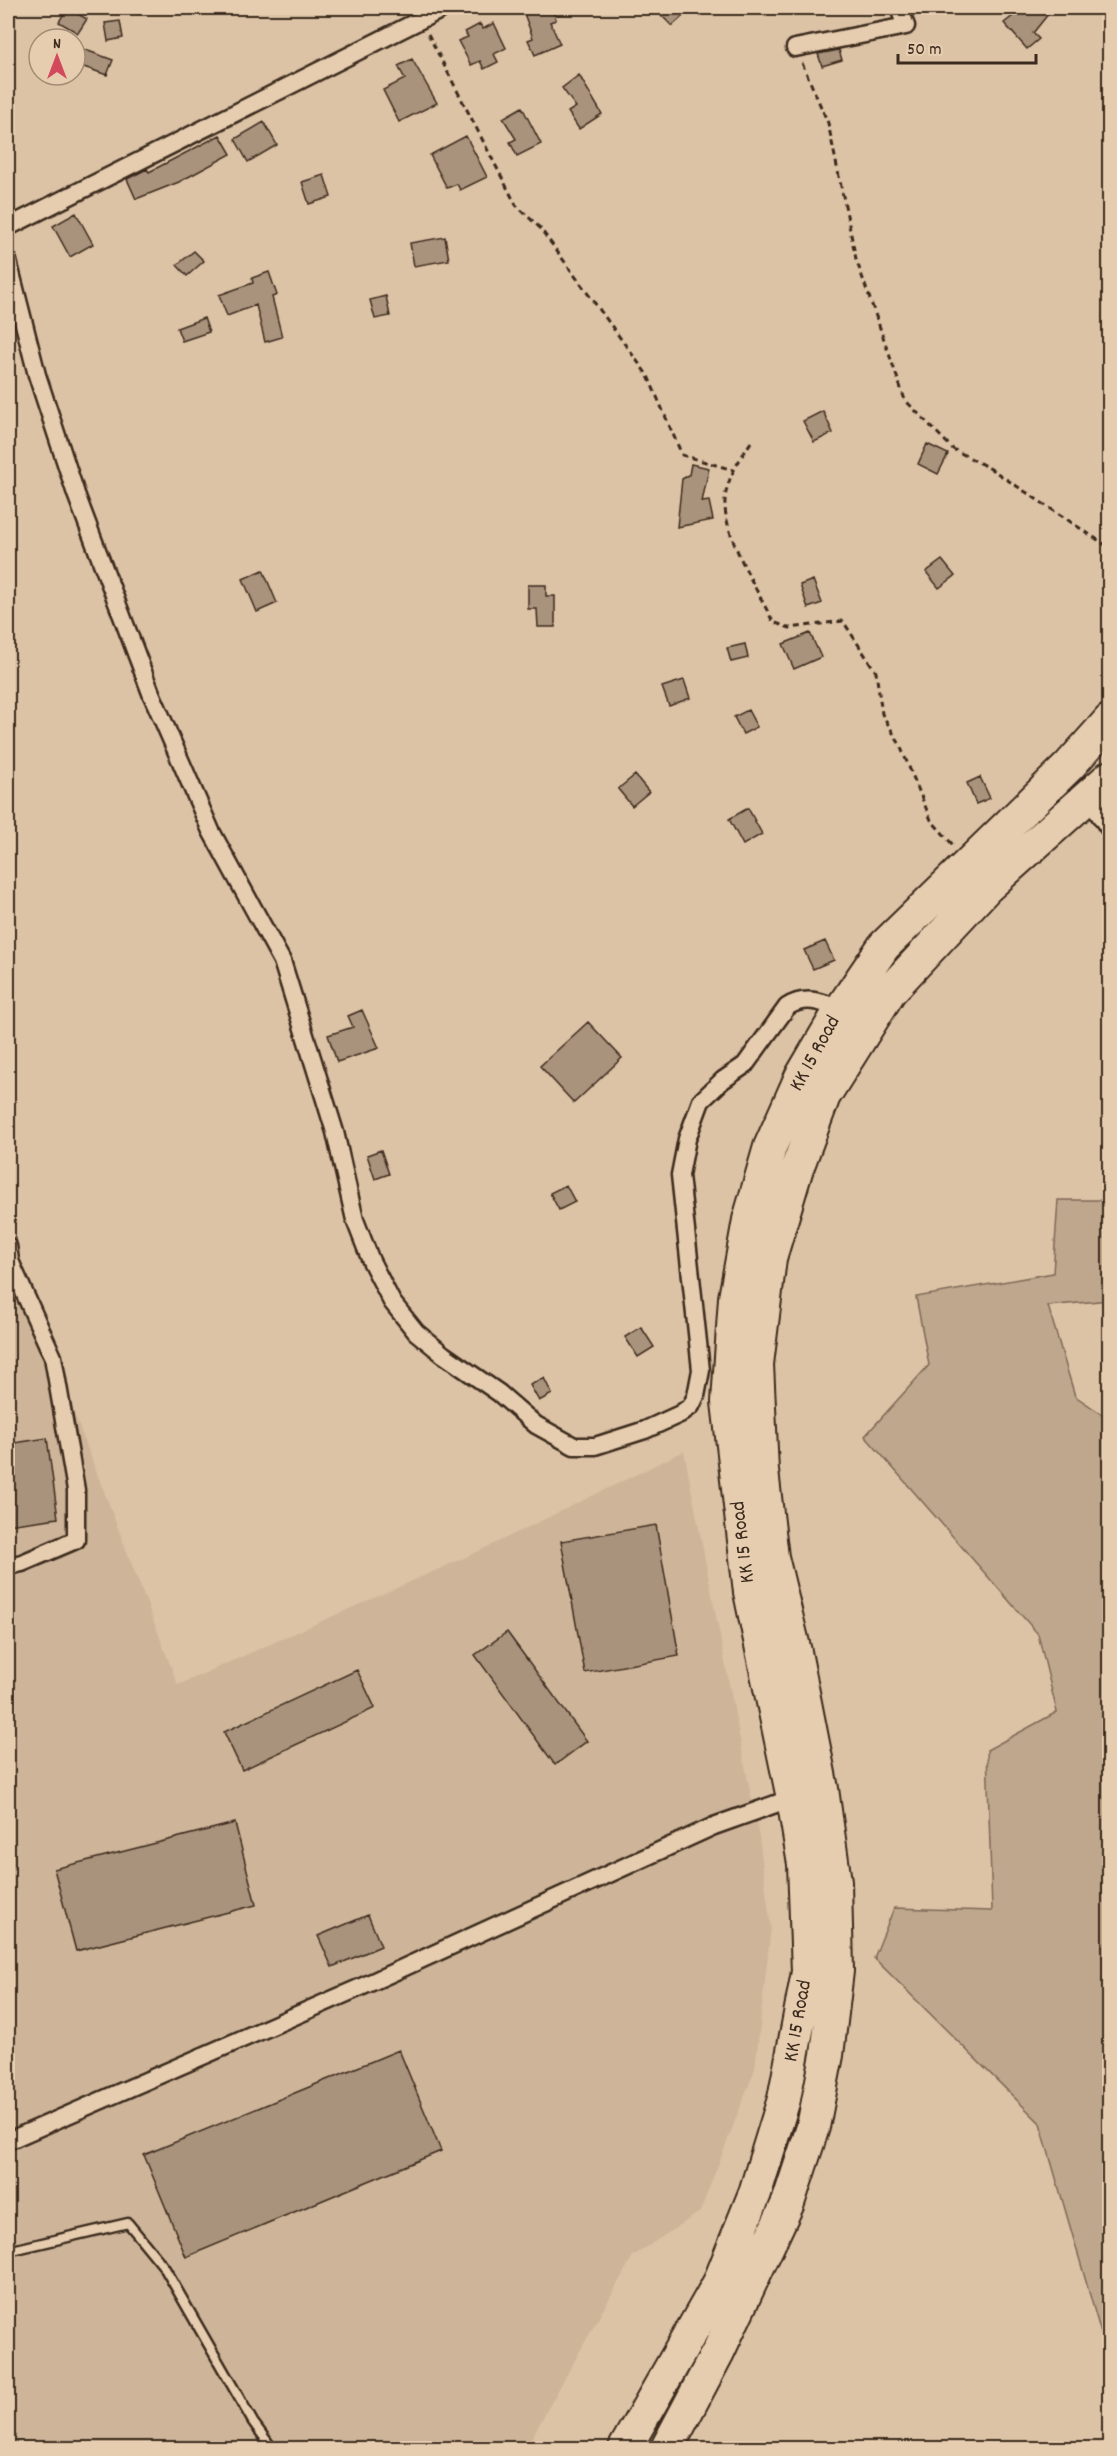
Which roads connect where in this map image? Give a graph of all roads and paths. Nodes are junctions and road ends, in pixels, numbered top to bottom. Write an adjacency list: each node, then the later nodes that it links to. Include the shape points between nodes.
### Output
1 (444, 8): 3 (street)
2 (899, 8): 4 (street, via 906,26)
3 (420, 20): 5 (street); 8 (path, via 516,205 540,228 648,376 682,455)
4 (795, 48): 9 (path, via 828,123 856,259 905,400 953,449 991,469)
5 (8, 227)
6 (8, 261): 14 (street, via 37,375 76,494 151,693 211,831 282,961 335,1132 355,1220 370,1261 392,1302 416,1332 536,1425 574,1446 595,1446 681,1414 696,1396 701,1370 680,1175 687,1139 701,1101 745,1065 787,1007 796,1001 819,1001)
7 (751, 442): 8 (path)
8 (734, 470): 13 (path, via 725,501 732,538 773,622 790,628 843,621 876,672 882,714 899,743 931,820)
9 (1110, 548)
10 (1110, 720): 13 (highway, KK 15 Road, via 1069,766)
11 (1099, 788): 12 (street); 17 (highway, KK 15 Road, via 987,887 890,991 824,1096 796,1170 770,1258 757,1364 762,1471 772,1557 795,1652)
12 (1110, 830)
13 (968, 863): 14 (highway, KK 15 Road, via 885,946)
14 (841, 1009): 17 (highway, KK 15 Road, via 801,1077 770,1147 749,1220 735,1298 728,1402 750,1592)
15 (8, 1246): 16 (street, via 10,1261 53,1358 76,1490 76,1540)
16 (8, 1566)
17 (807, 1793): 18 (street, via 714,1826 361,1987); 21 (highway, KK 15 Road, via 804,1864 808,1972 784,2099 755,2193 719,2283); 22 (highway, KK 15 Road, via 835,1882 837,1971 813,2127 788,2203 718,2352)
18 (8, 2141)
19 (8, 2251): 20 (lane, via 128,2223 164,2267)
20 (272, 2448)
21 (625, 2448)
22 (667, 2448)

